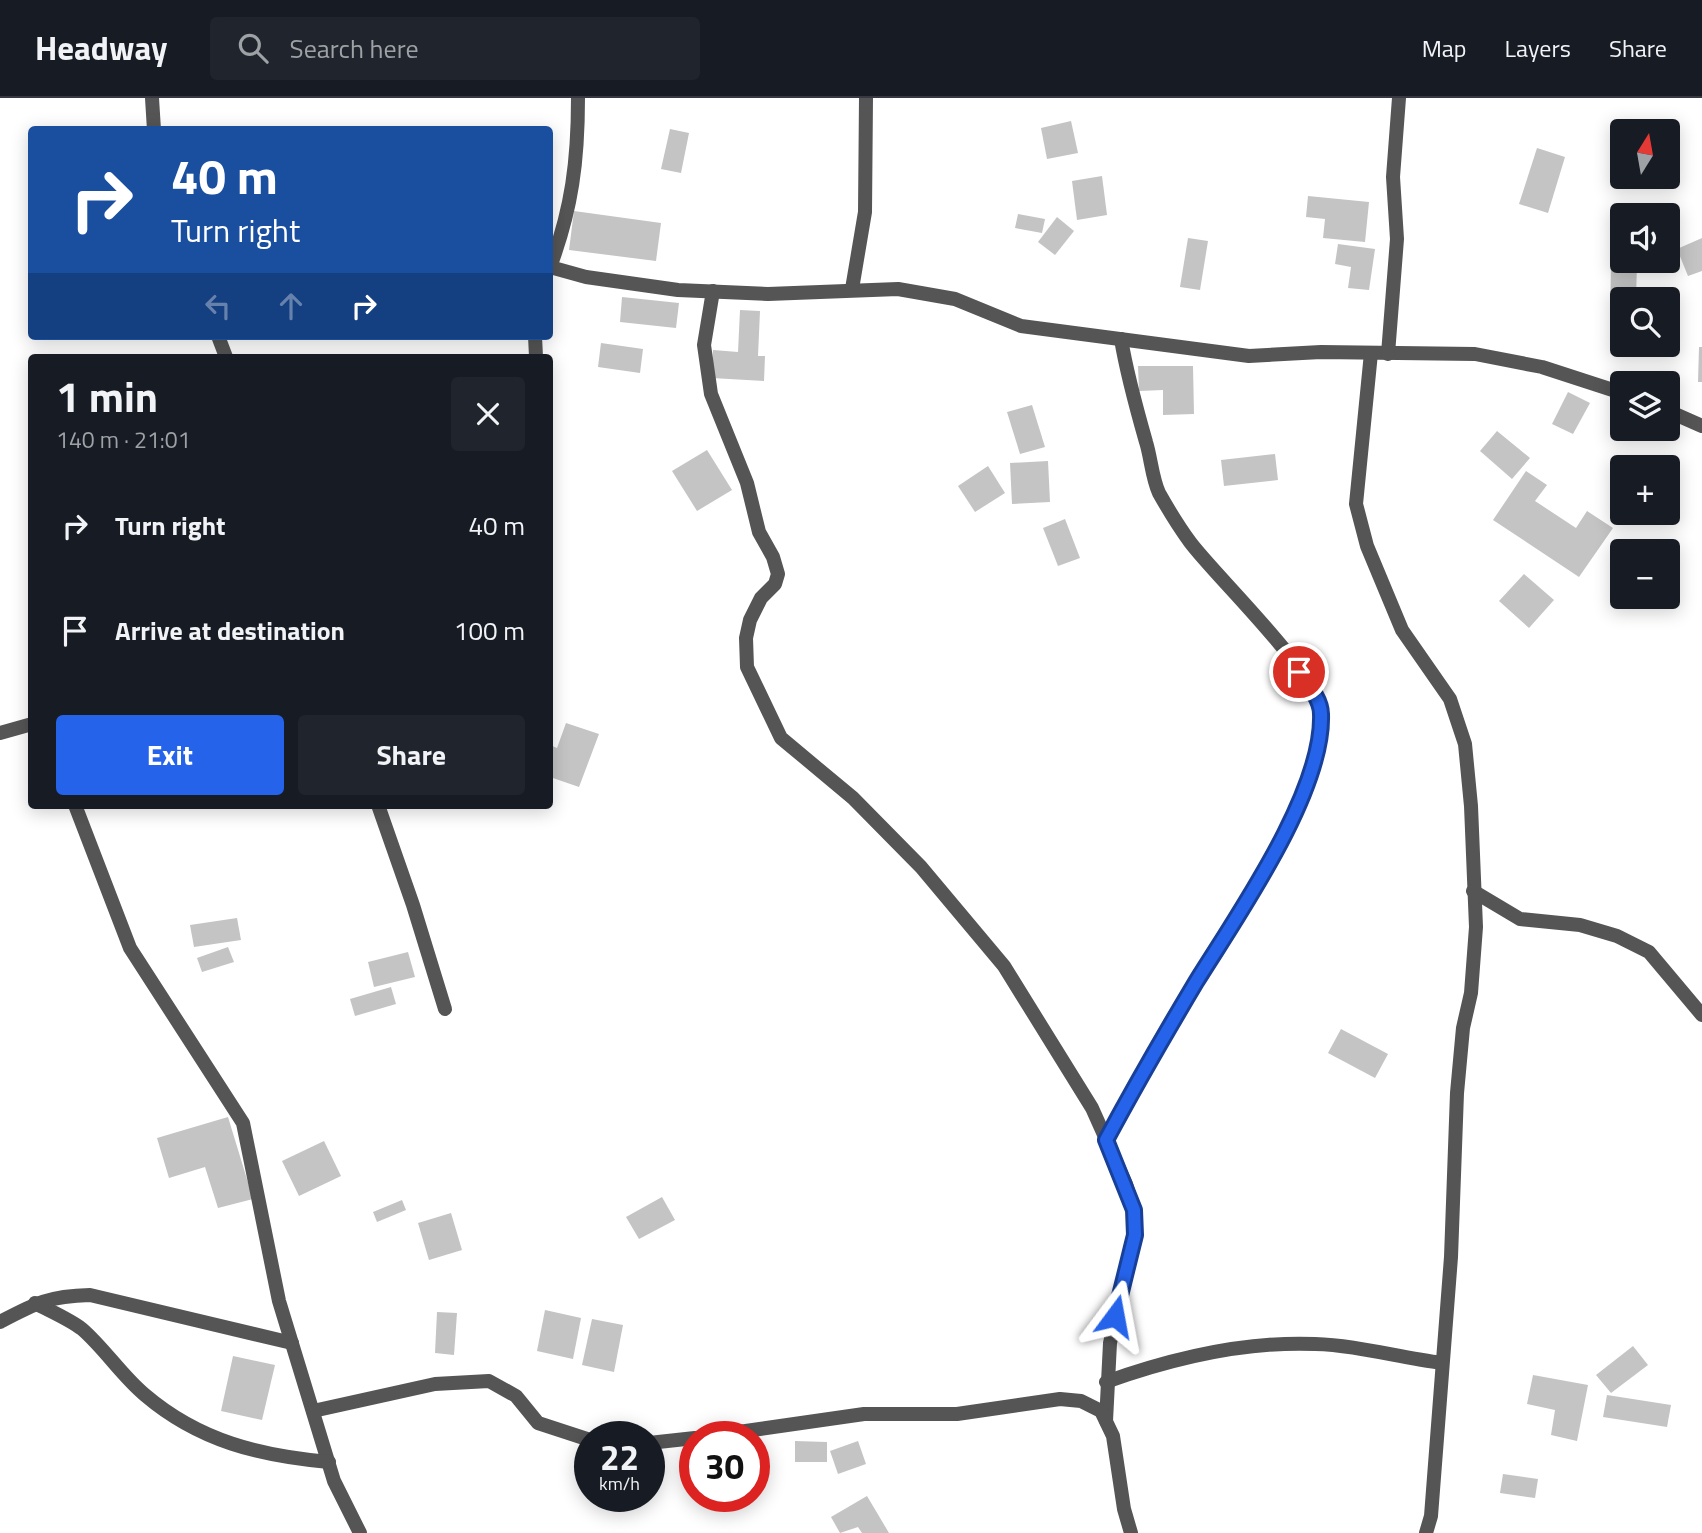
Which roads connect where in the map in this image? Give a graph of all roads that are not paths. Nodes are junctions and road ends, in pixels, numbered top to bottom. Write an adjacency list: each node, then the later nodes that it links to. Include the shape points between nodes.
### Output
1 (152, 98): 5 (street)
2 (578, 98): 6 (street, via 571,204)
3 (866, 98): 8 (street, via 865,212)
4 (1399, 98): 12 (street, via 1393,177 1397,239)
5 (155, 126)
6 (553, 258)
7 (553, 268): 9 (street)
8 (852, 289): 9 (street, via 768,294); 10 (street, via 898,289 955,299 1021,326)
9 (713, 291): 23 (street, via 705,345 710,394 778,574 750,620 747,667 781,738 853,799 921,867 1003,965 1092,1108)
10 (1121, 339): 11 (street, via 1249,356); 23 (street, via 1129,387 1158,491 1190,542 1285,653 1322,712 1306,786 1282,836 1241,914 1154,1051)
11 (1371, 354): 12 (street); 20 (street, via 1356,504 1367,546 1402,630 1450,699 1465,744)
12 (1388, 354): 13 (street, via 1475,354 1542,367)
13 (1610, 389)
14 (1680, 416): 15 (street)
15 (1702, 426)
16 (28, 725): 17 (street)
17 (0, 733)
18 (77, 809): 26 (street, via 130,948 243,1123 279,1301)
19 (379, 809): 21 (street)
20 (1473, 891): 22 (street, via 1520,919 1580,925 1649,952); 27 (street, via 1476,927 1457,1093)
21 (445, 1009)
22 (1702, 1015)
23 (1106, 1140): 28 (street, via 1134,1210 1135,1235 1120,1289)
24 (35, 1303): 25 (street); 26 (street, via 57,1296 90,1295); 33 (street, via 82,1329 144,1394 179,1422 230,1446)
25 (0, 1322)
26 (292, 1343): 29 (street)
27 (1442, 1363): 28 (street, via 1315,1344 1268,1346 1181,1358); 36 (street)
28 (1106, 1382): 30 (street)
29 (313, 1411): 32 (street, via 435,1384 489,1381 516,1396 538,1423); 33 (street)
30 (1106, 1421): 31 (street, via 1101,1411 1081,1401 1059,1399 957,1414 864,1414); 35 (street, via 1113,1436)
31 (770, 1428)
32 (574, 1435)
33 (329, 1462): 34 (street)
34 (360, 1533)
35 (1131, 1533)
36 (1426, 1533)

